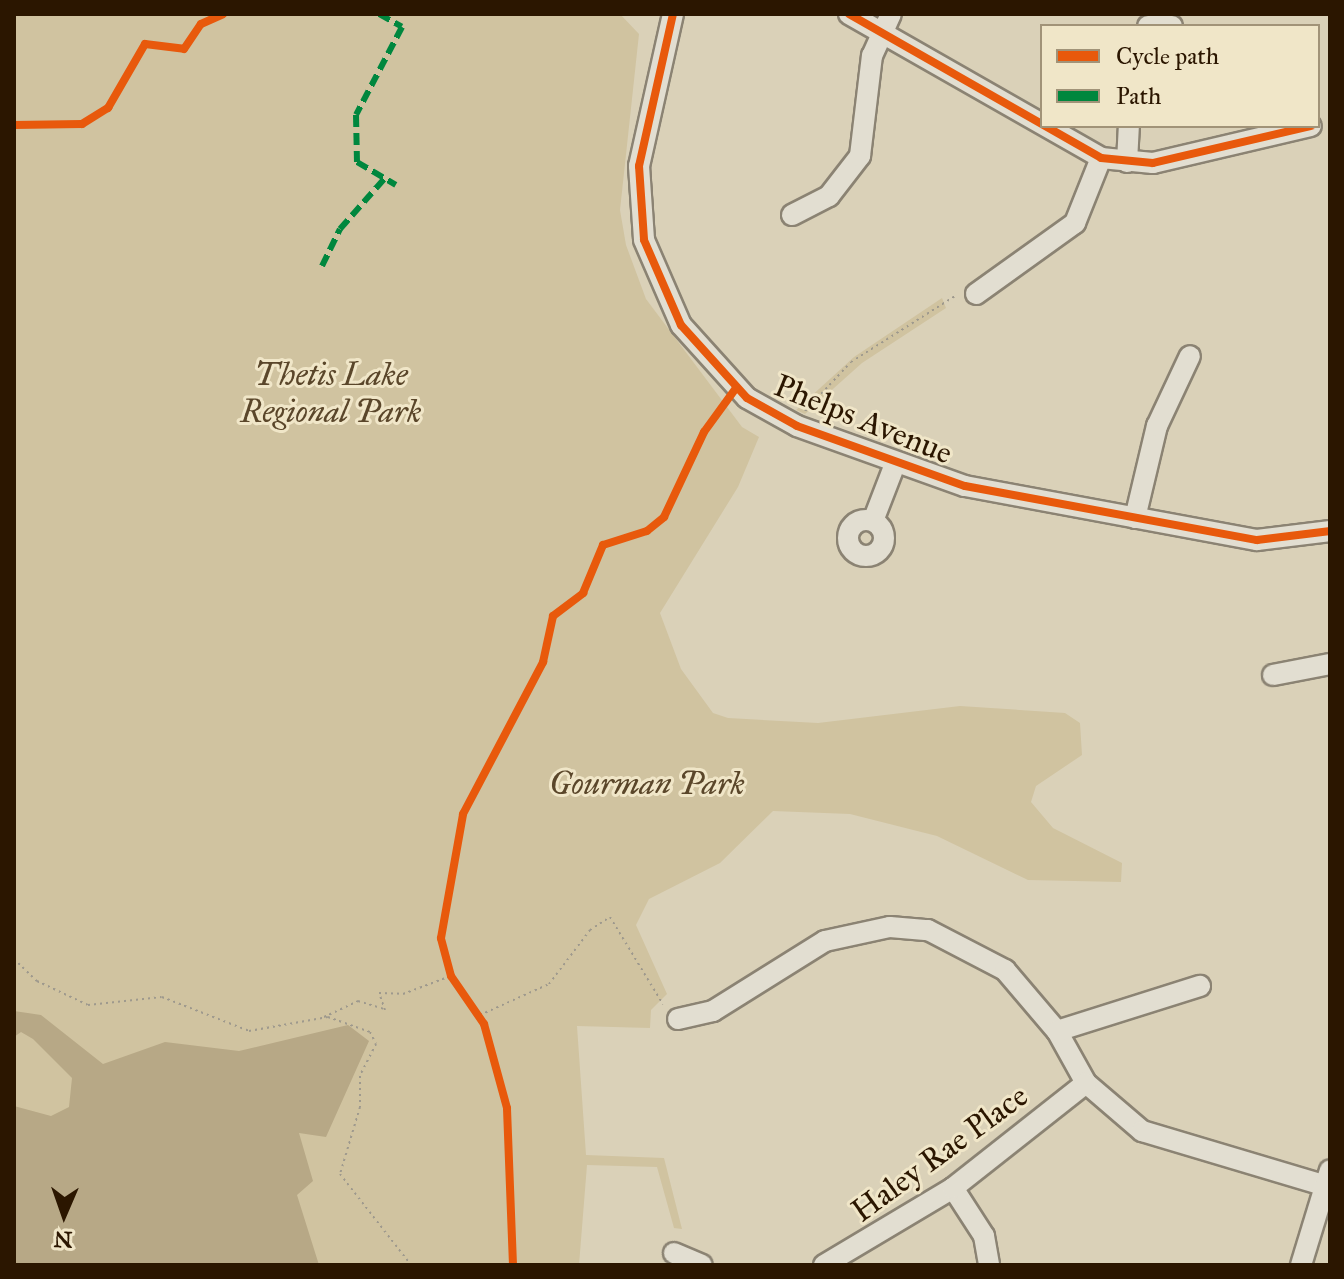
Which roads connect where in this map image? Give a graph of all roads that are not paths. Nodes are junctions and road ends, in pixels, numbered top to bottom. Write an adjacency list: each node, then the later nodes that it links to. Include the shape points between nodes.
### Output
1 (673, 14): 14 (street, Phelps Avenue, via 639,166 639,212 653,270 708,358 747,398 797,426)
2 (849, 14): 4 (street)
3 (891, 14): 4 (street)
4 (882, 34): 5 (street); 11 (street, via 868,77 860,156 829,196)
5 (1040, 123)
6 (1048, 128): 9 (street)
7 (1129, 128): 10 (street)
8 (1301, 128): 10 (street)
9 (1101, 158): 10 (street); 12 (street, via 1075,223)
10 (1127, 162)
11 (792, 215)
12 (976, 294)
13 (1190, 356): 15 (street, via 1161,416)
14 (895, 464): 15 (street, Phelps Avenue, via 965,486); 16 (street)
15 (1135, 518): 17 (street, Phelps Avenue, via 1257,540)
16 (873, 521)
17 (1330, 531)
18 (1330, 664): 19 (street)
19 (1273, 675)
20 (1200, 986): 22 (street)
21 (678, 1019): 22 (street, via 713,1011 825,941 890,927 928,930 985,954)
22 (1057, 1031): 23 (street)
23 (1086, 1083): 24 (street, via 1142,1131 1177,1147); 25 (street, Haley Rae Place)
24 (1328, 1181): 30 (street)
25 (953, 1188): 28 (street, Haley Rae Place); 29 (street, via 984,1236)
26 (674, 1253): 27 (street)
27 (702, 1265)
28 (824, 1265)
29 (989, 1265)
30 (1301, 1265)

